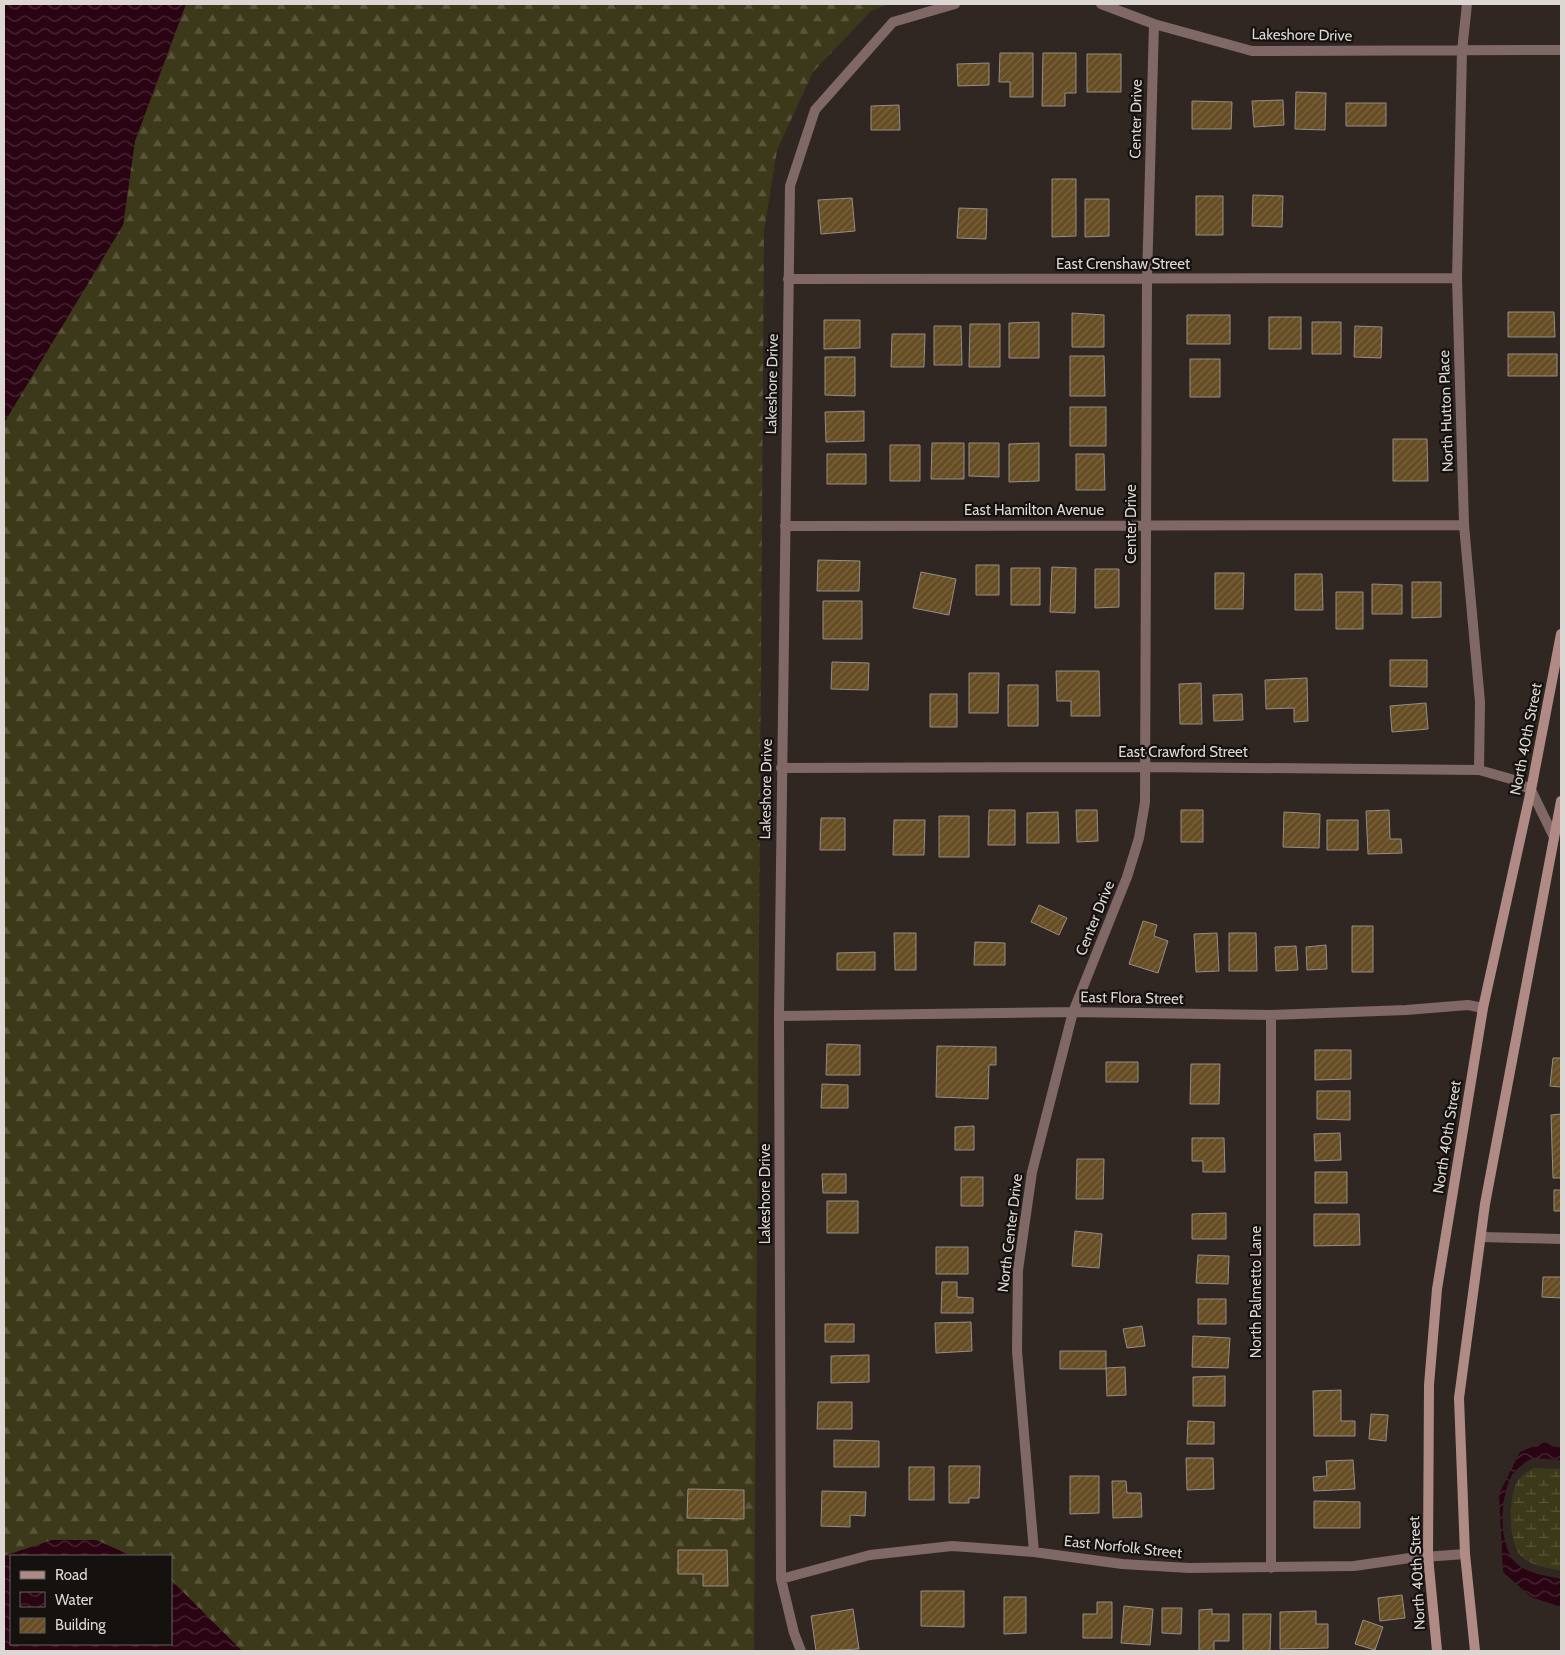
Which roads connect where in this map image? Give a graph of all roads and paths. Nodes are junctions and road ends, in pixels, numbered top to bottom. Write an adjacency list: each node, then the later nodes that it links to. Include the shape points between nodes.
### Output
1 (955, 4): 8 (street, Lakeshore Drive, via 892,22 815,110 790,186)
2 (1101, 4): 4 (street, Lakeshore Drive)
3 (1466, 4): 6 (street)
4 (1154, 24): 6 (street, Lakeshore Drive, via 1252,51); 9 (street, Center Drive)
5 (1561, 50): 6 (street, Lakeshore Drive)
6 (1462, 51): 7 (street, North Hutton Place)
7 (1457, 278): 9 (street, East Crenshaw Street); 10 (street, North Hutton Place)
8 (788, 279): 9 (street, East Crenshaw Street); 12 (street, Lakeshore Drive)
9 (1147, 279): 11 (street, Center Drive)
10 (1464, 524): 11 (street, East Hamilton Avenue); 16 (street, North Hutton Place, via 1480,702)
11 (1146, 525): 12 (street, East Hamilton Avenue); 14 (street, Center Drive)
12 (785, 526): 15 (street, Lakeshore Drive)
13 (1561, 634): 17 (main road, North 40th Street)
14 (1145, 766): 15 (street, East Crawford Street); 16 (street, East Crawford Street); 21 (street, Center Drive, via 1144,802 1128,877)
15 (781, 768): 23 (street, Lakeshore Drive)
16 (1479, 770): 17 (street, East Crawford Street, via 1511,779)
17 (1531, 790): 19 (street); 20 (main road, North 40th Street)
18 (1561, 800): 19 (main road)
19 (1554, 835): 24 (main road)
20 (1483, 1008): 22 (street, East Flora Street, via 1468,1005); 28 (main road, North 40th Street, via 1437,1289 1429,1385)
21 (1073, 1012): 22 (street, East Flora Street); 23 (street, East Flora Street); 26 (street, North Center Drive, via 1032,1172 1018,1270 1017,1351)
22 (1271, 1015): 29 (street, North Palmetto Lane)
23 (779, 1016): 30 (street, Lakeshore Drive)
24 (1481, 1237): 25 (street); 27 (main road, via 1459,1398)
25 (1561, 1239)
26 (1034, 1552): 29 (street, East Norfolk Street, via 1122,1564); 30 (street, East Norfolk Street, via 952,1546 870,1555)
27 (1465, 1554): 28 (street, East Norfolk Street); 33 (main road)
28 (1428, 1556): 29 (street, East Norfolk Street, via 1354,1566); 32 (main road, North 40th Street)
29 (1271, 1568)
30 (781, 1579): 31 (street, Lakeshore Drive)
31 (801, 1651)
32 (1437, 1651)
33 (1475, 1651)

